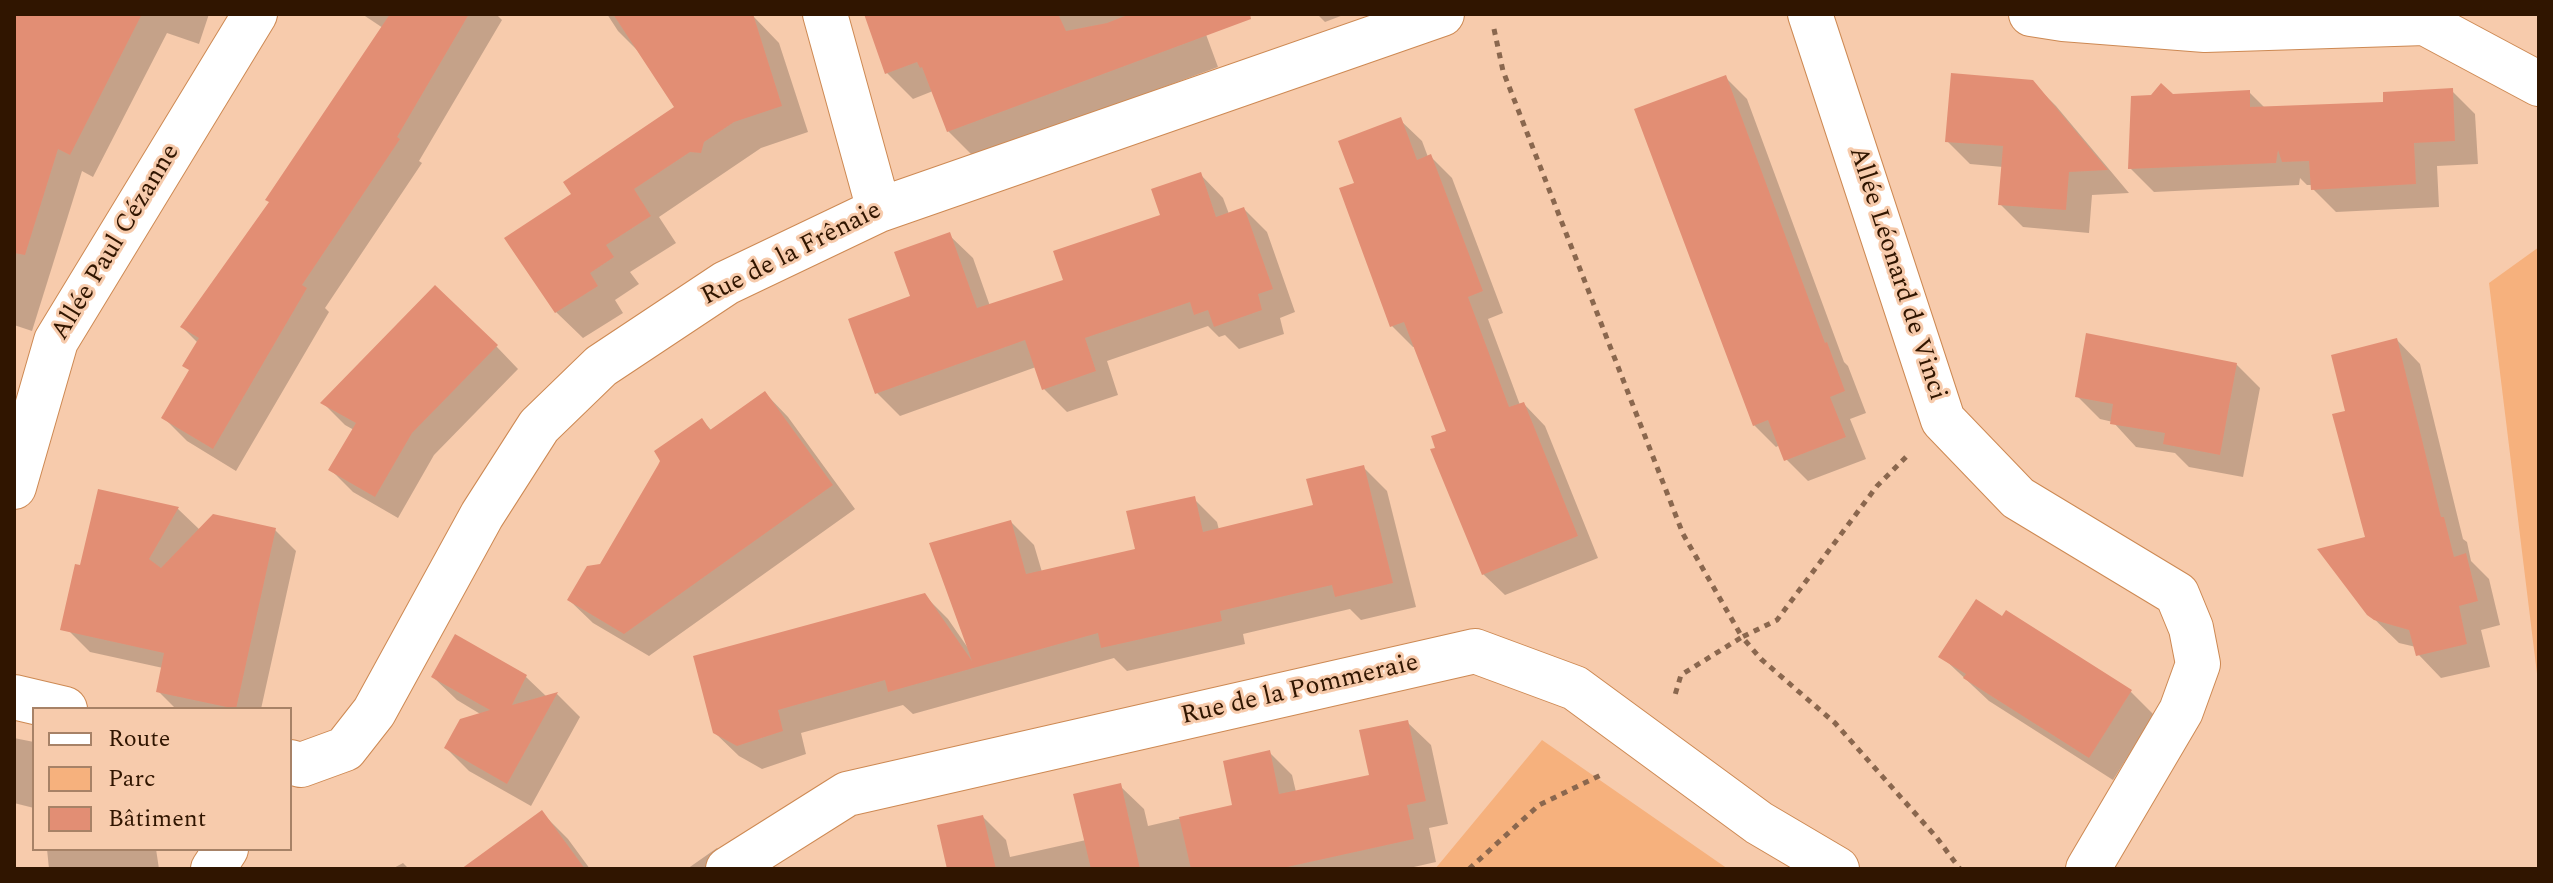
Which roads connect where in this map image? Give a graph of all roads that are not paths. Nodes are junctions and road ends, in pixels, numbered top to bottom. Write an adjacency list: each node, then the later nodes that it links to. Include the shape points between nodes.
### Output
1 (255, 14): 8 (street, Allée Paul Cézanne, via 56,341)
2 (825, 14): 7 (street)
3 (1442, 14): 7 (street, Rue de la Frênaie)
4 (1810, 14): 16 (street, Allée Léonard de Vinci, via 1943,420 2018,498 2177,594 2191,628 2198,664 2181,711)
5 (2031, 14): 6 (street, via 2205,30 2425,23)
6 (2539, 84)
7 (879, 210): 11 (street, Rue de la Frênaie, via 726,283 601,366 539,426 482,515 374,712 345,749 301,765)
8 (14, 487)
9 (14, 697): 10 (street)
10 (56, 707)
11 (292, 763)
12 (225, 851): 13 (street)
13 (213, 869)
14 (728, 869): 15 (street, Rue de la Pommeraie, via 847,794 1475,651 1575,688 1759,823)
15 (1837, 869)
16 (2088, 869)

